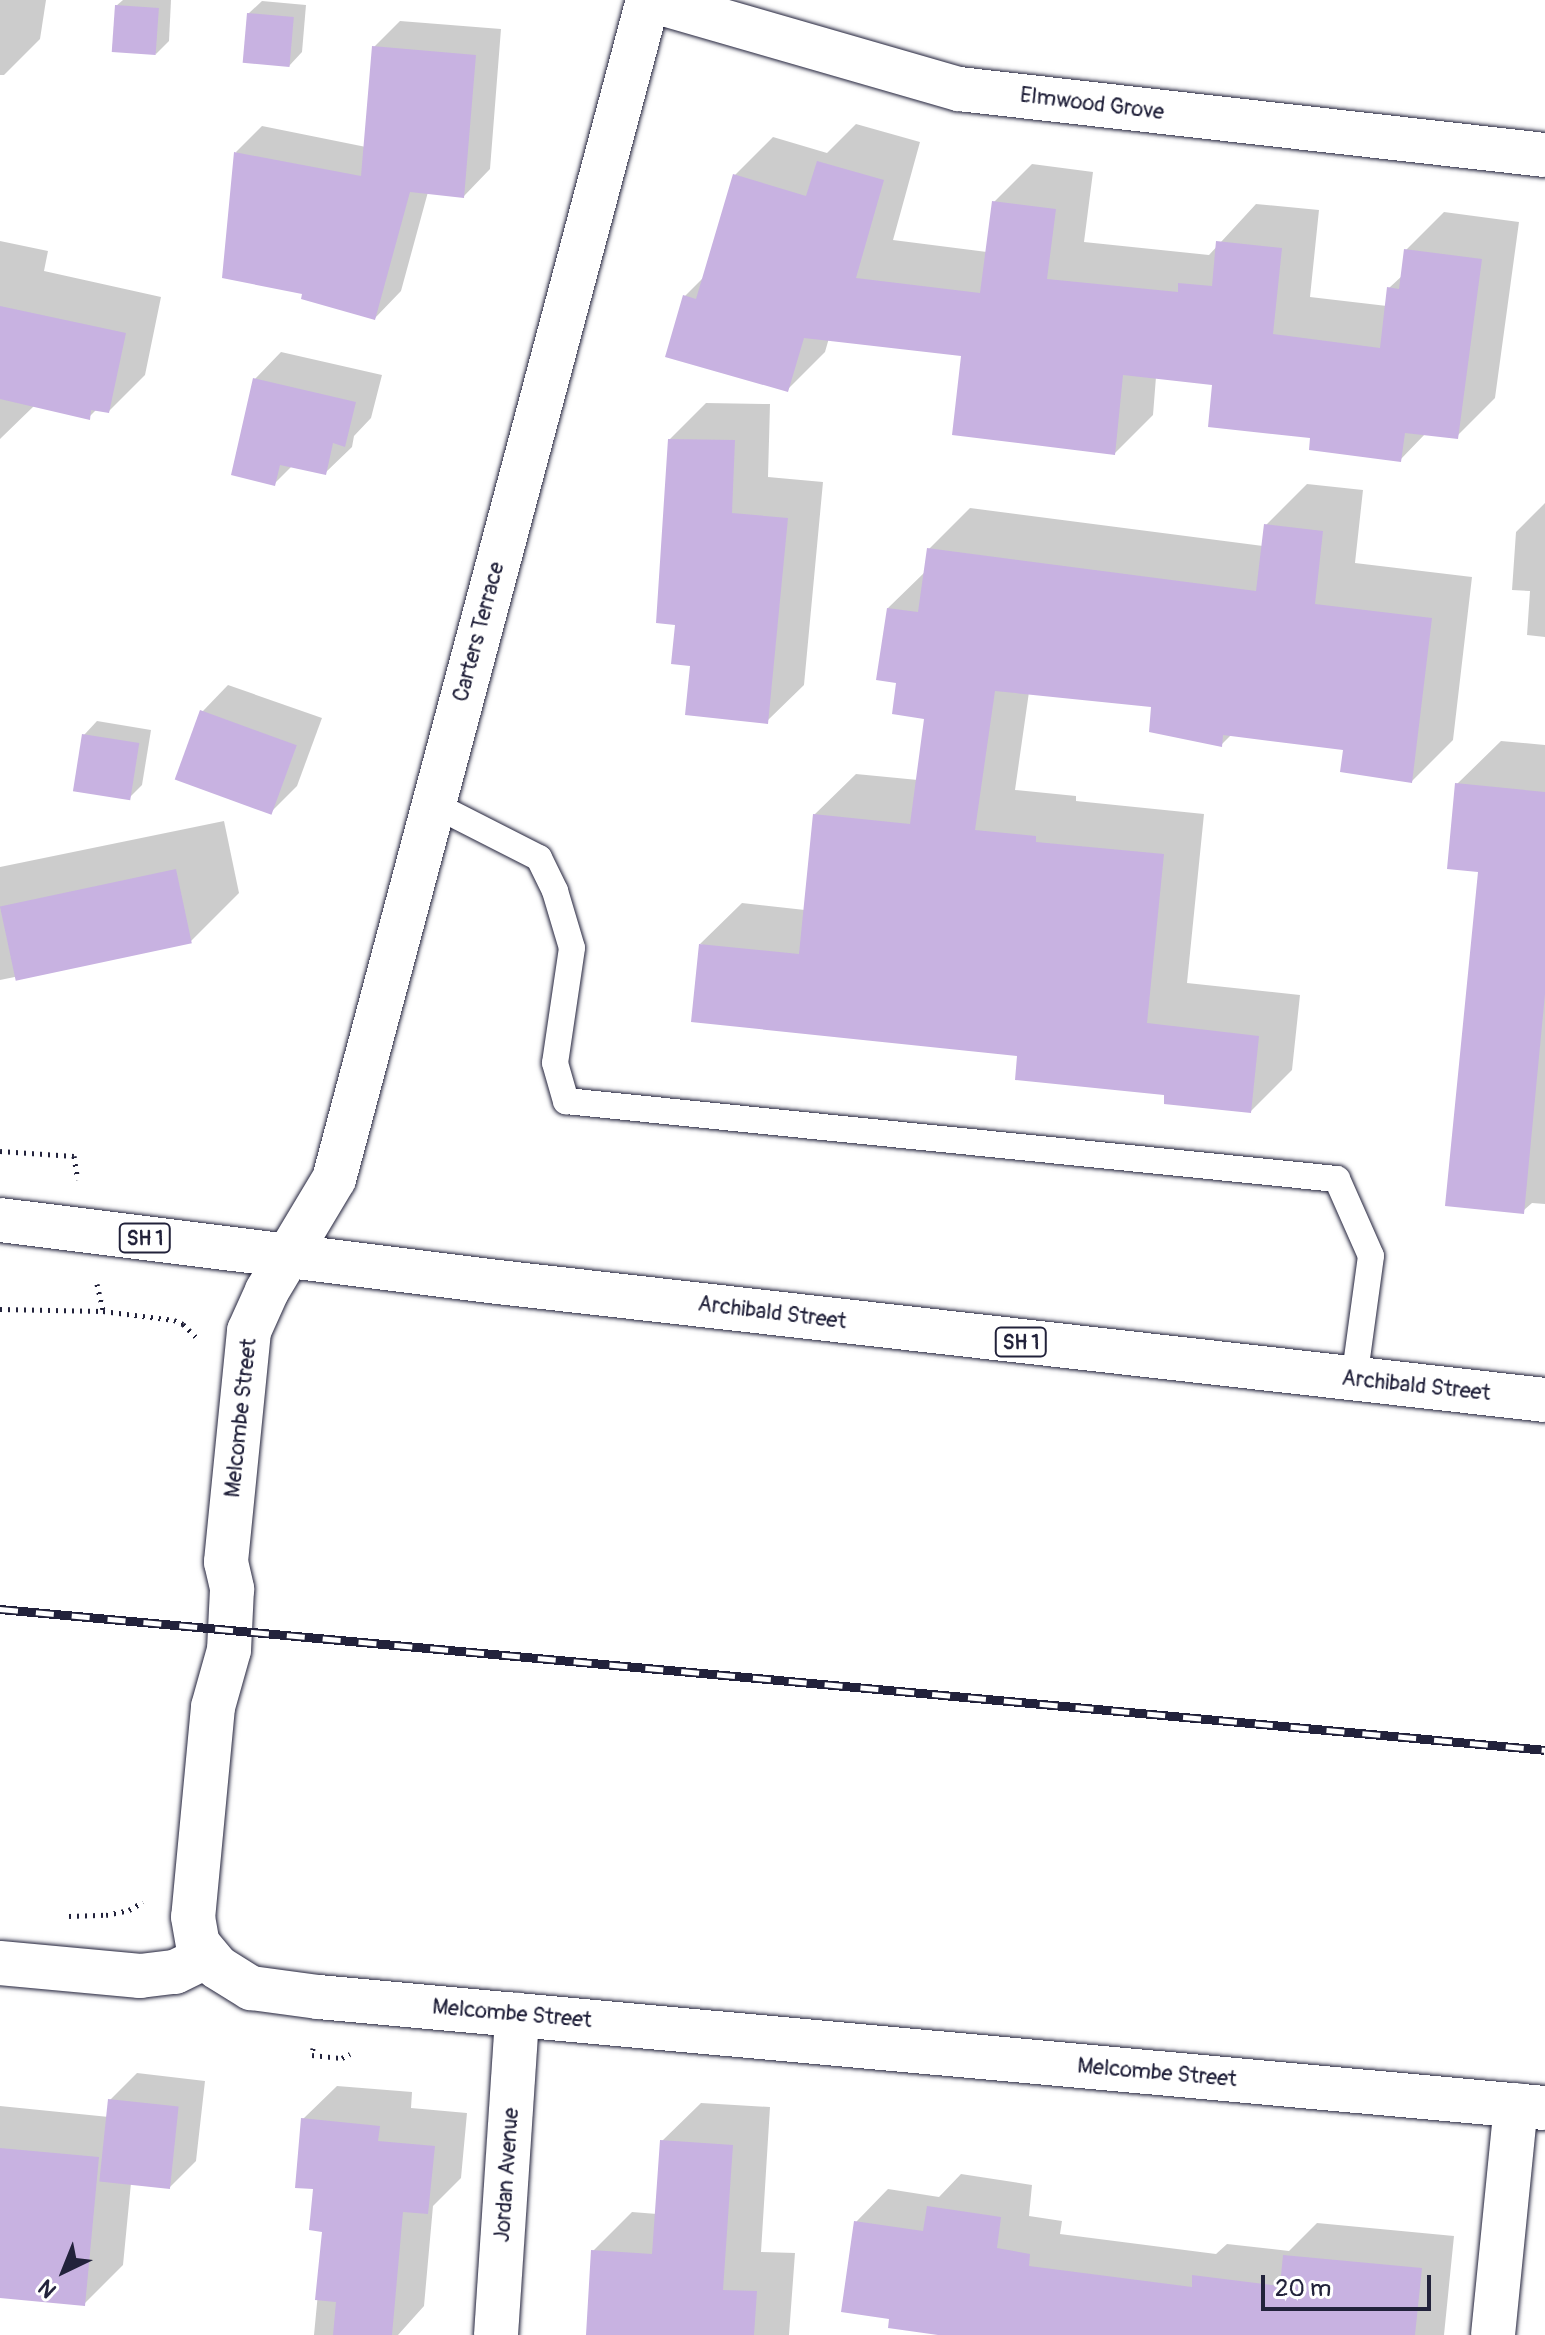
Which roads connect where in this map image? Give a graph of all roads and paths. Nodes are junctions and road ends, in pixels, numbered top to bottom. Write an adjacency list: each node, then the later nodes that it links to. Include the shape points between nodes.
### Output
1 (649, 0): 2 (main road, Elmwood Grove, via 959,89); 3 (main road, Carters Terrace)
2 (1545, 155)
3 (433, 804): 7 (main road, Carters Terrace, via 334,1179); 10 (lane, via 539,858 555,891 572,948 555,1063 566,1101 1337,1179 1371,1256)
4 (0, 1151): 5 (path)
5 (74, 1156)
6 (0, 1220): 7 (main road, Archibald Street / SH 1)
7 (291, 1256): 10 (main road, Archibald Street / SH 1); 14 (main road, Melcombe Street, via 249,1331 226,1562 232,1589 229,1650 213,1707 193,1917)
8 (0, 1309): 9 (path, via 103,1311 174,1320 192,1330)
9 (201, 1345)
10 (1354, 1380): 11 (main road, Archibald Street / SH 1)
11 (1545, 1400)
12 (149, 1899): 13 (path, via 129,1910 74,1913)
13 (62, 1920)
14 (206, 1957): 15 (main road, via 175,1972 140,1976); 16 (main road, Melcombe Street, via 251,1988)
15 (0, 1963)
16 (517, 2015): 17 (main road, Melcombe Street); 18 (main road, Jordan Avenue)
17 (1530, 2107): 19 (main road)
18 (496, 2335)
19 (1493, 2335)

